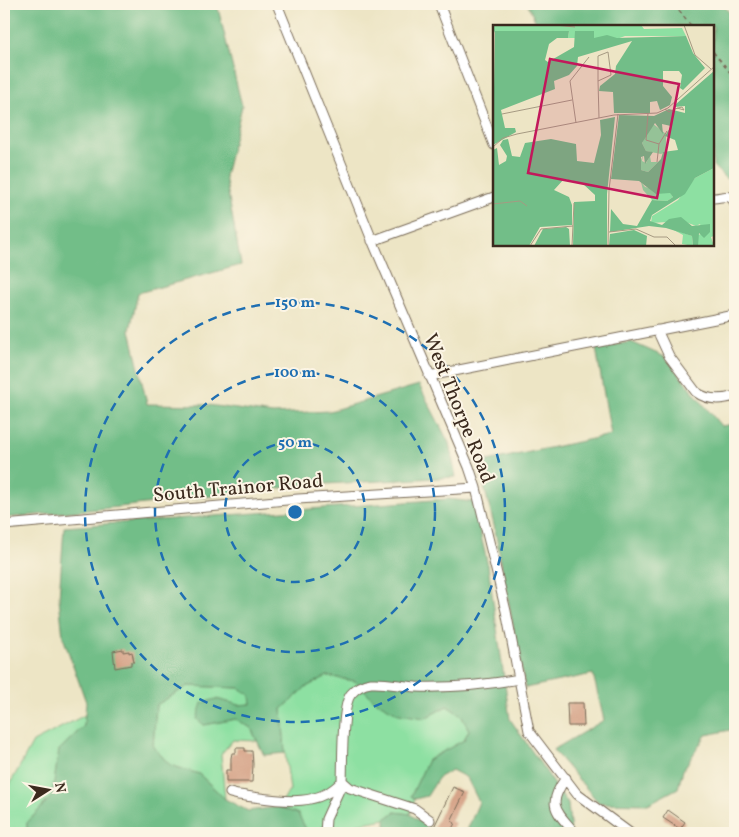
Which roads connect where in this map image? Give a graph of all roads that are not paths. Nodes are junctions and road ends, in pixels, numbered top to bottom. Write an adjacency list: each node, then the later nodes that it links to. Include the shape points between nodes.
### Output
1 (277, 4): 7 (street, West Thorpe Road)
2 (439, 4): 3 (street)
3 (493, 142)
4 (493, 196): 7 (street)
5 (714, 198): 6 (street, via 727,196)
6 (735, 203)
7 (372, 241): 10 (street, West Thorpe Road)
8 (735, 315): 9 (street)
9 (657, 330): 10 (street); 11 (street, via 669,356 696,392 712,399)
10 (429, 376): 12 (street, West Thorpe Road)
11 (735, 396)
12 (476, 488): 13 (street, South Trainor Road, via 298,499); 14 (street, West Thorpe Road)
13 (4, 525)
14 (519, 680): 15 (street, West Thorpe Road, via 530,731); 16 (street, via 463,686 416,687 370,683 360,686 350,695 345,715)
15 (566, 778): 20 (street, via 556,791 554,804); 21 (street, West Thorpe Road, via 577,794)
16 (342, 781): 17 (street, via 324,796 293,801); 18 (street, via 350,788 415,809); 19 (street, via 326,819)
17 (230, 793)
18 (430, 820)
19 (325, 833)
20 (575, 833)
21 (630, 833)

